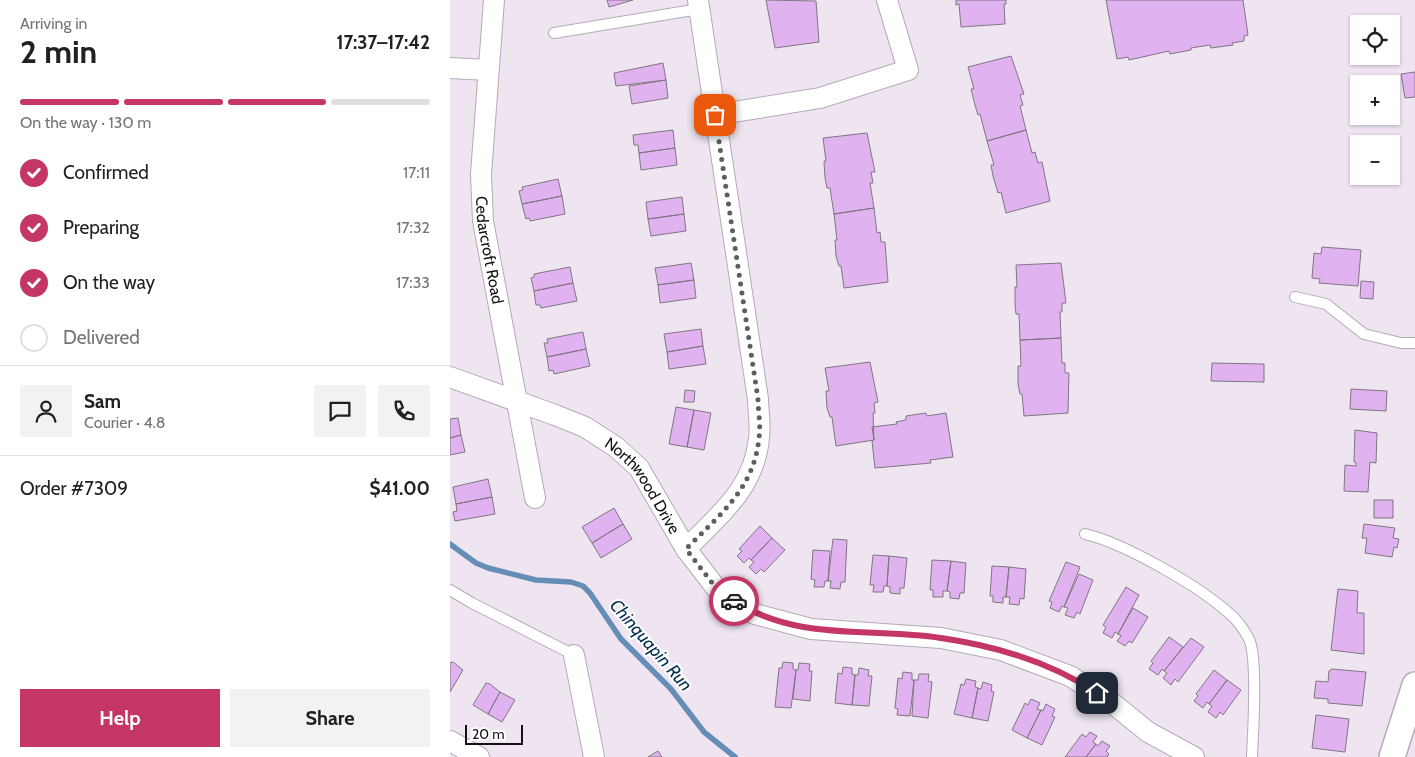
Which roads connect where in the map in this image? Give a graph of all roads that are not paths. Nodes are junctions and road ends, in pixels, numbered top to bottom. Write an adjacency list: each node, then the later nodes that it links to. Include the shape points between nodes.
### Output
1 (494, 0): 6 (street, Cedarcroft Road)
2 (887, 0): 7 (street, via 908,70 820,98)
3 (698, 4): 4 (lane); 7 (street)
4 (554, 33)
5 (450, 68): 6 (street)
6 (488, 70): 11 (street, Cedarcroft Road, via 481,174 483,221)
7 (715, 115): 14 (street, via 758,399 760,436 755,462 741,492)
8 (1295, 298): 9 (lane, via 1326,304 1364,334)
9 (1415, 343)
10 (450, 377): 11 (street, Northwood Drive)
11 (517, 400): 12 (street, Cedarcroft Road); 14 (street, Northwood Drive, via 585,427 640,468)
12 (535, 498)
13 (1085, 534): 22 (lane, via 1102,538 1187,583 1232,615 1250,640 1253,669)
14 (686, 549): 21 (street, Northwood Drive, via 720,593 755,614 811,629 940,638 1001,650 1070,676 1111,702 1148,732)
15 (450, 590): 16 (lane)
16 (574, 655): 20 (street)
17 (1415, 685): 23 (street)
18 (450, 741): 19 (street)
19 (479, 757)
20 (594, 757)
21 (1194, 757)
22 (1252, 757)
23 (1392, 757)

